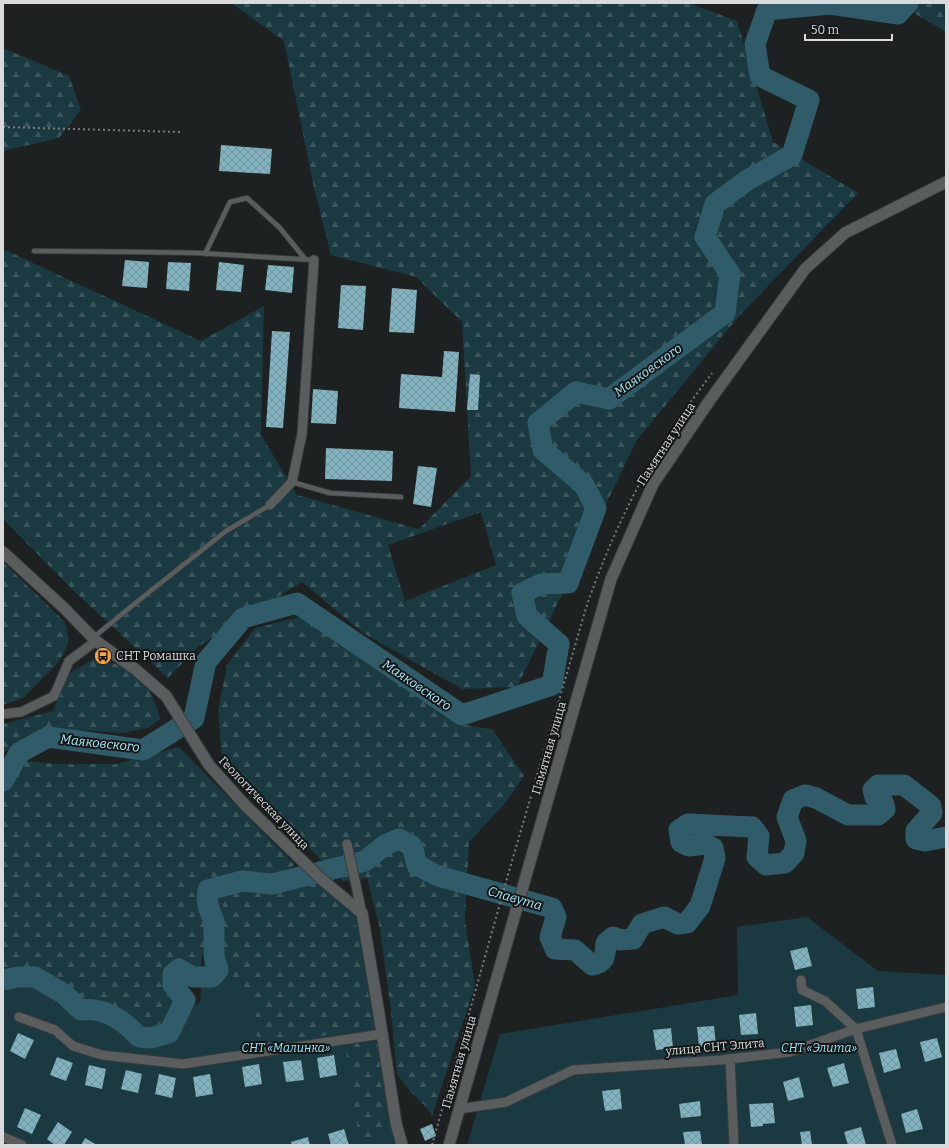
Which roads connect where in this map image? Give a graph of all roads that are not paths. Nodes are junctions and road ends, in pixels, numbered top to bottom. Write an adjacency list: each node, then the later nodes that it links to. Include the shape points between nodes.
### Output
1 (946, 182): 20 (street, Памятная улица, via 845,233 805,269 653,484 611,579)
2 (34, 251): 3 (lane)
3 (204, 254): 4 (lane); 4 (lane, via 230,202 247,198 280,228)
4 (304, 260): 5 (lane)
5 (314, 260): 6 (street, via 302,434)
6 (292, 482): 7 (lane, via 330,493); 8 (street)
7 (401, 497)
8 (270, 505): 10 (lane, via 226,531)
9 (3, 552): 10 (street, Геологическая улица)
10 (94, 639): 11 (street, via 69,661 54,696 21,712); 13 (street, Геологическая улица, via 166,696 209,765 245,805 319,877)
11 (3, 714)
12 (347, 844): 13 (street)
13 (362, 913): 18 (street)
14 (801, 980): 17 (street, via 802,990 825,1001)
15 (946, 1007): 17 (street, улица СНТ Элита)
16 (18, 1017): 18 (street, via 55,1030 74,1046 102,1055 183,1064)
17 (856, 1029): 19 (street, улица СНТ Элита, via 790,1052); 26 (street)
18 (382, 1034): 23 (street, via 396,1123)
19 (730, 1059): 20 (street, улица СНТ Элита, via 573,1070 506,1102); 25 (street)
20 (459, 1109): 24 (street, Памятная улица)
21 (3, 1137): 22 (street)
22 (22, 1145)
23 (402, 1145)
24 (448, 1145)
25 (734, 1145)
26 (892, 1145)

